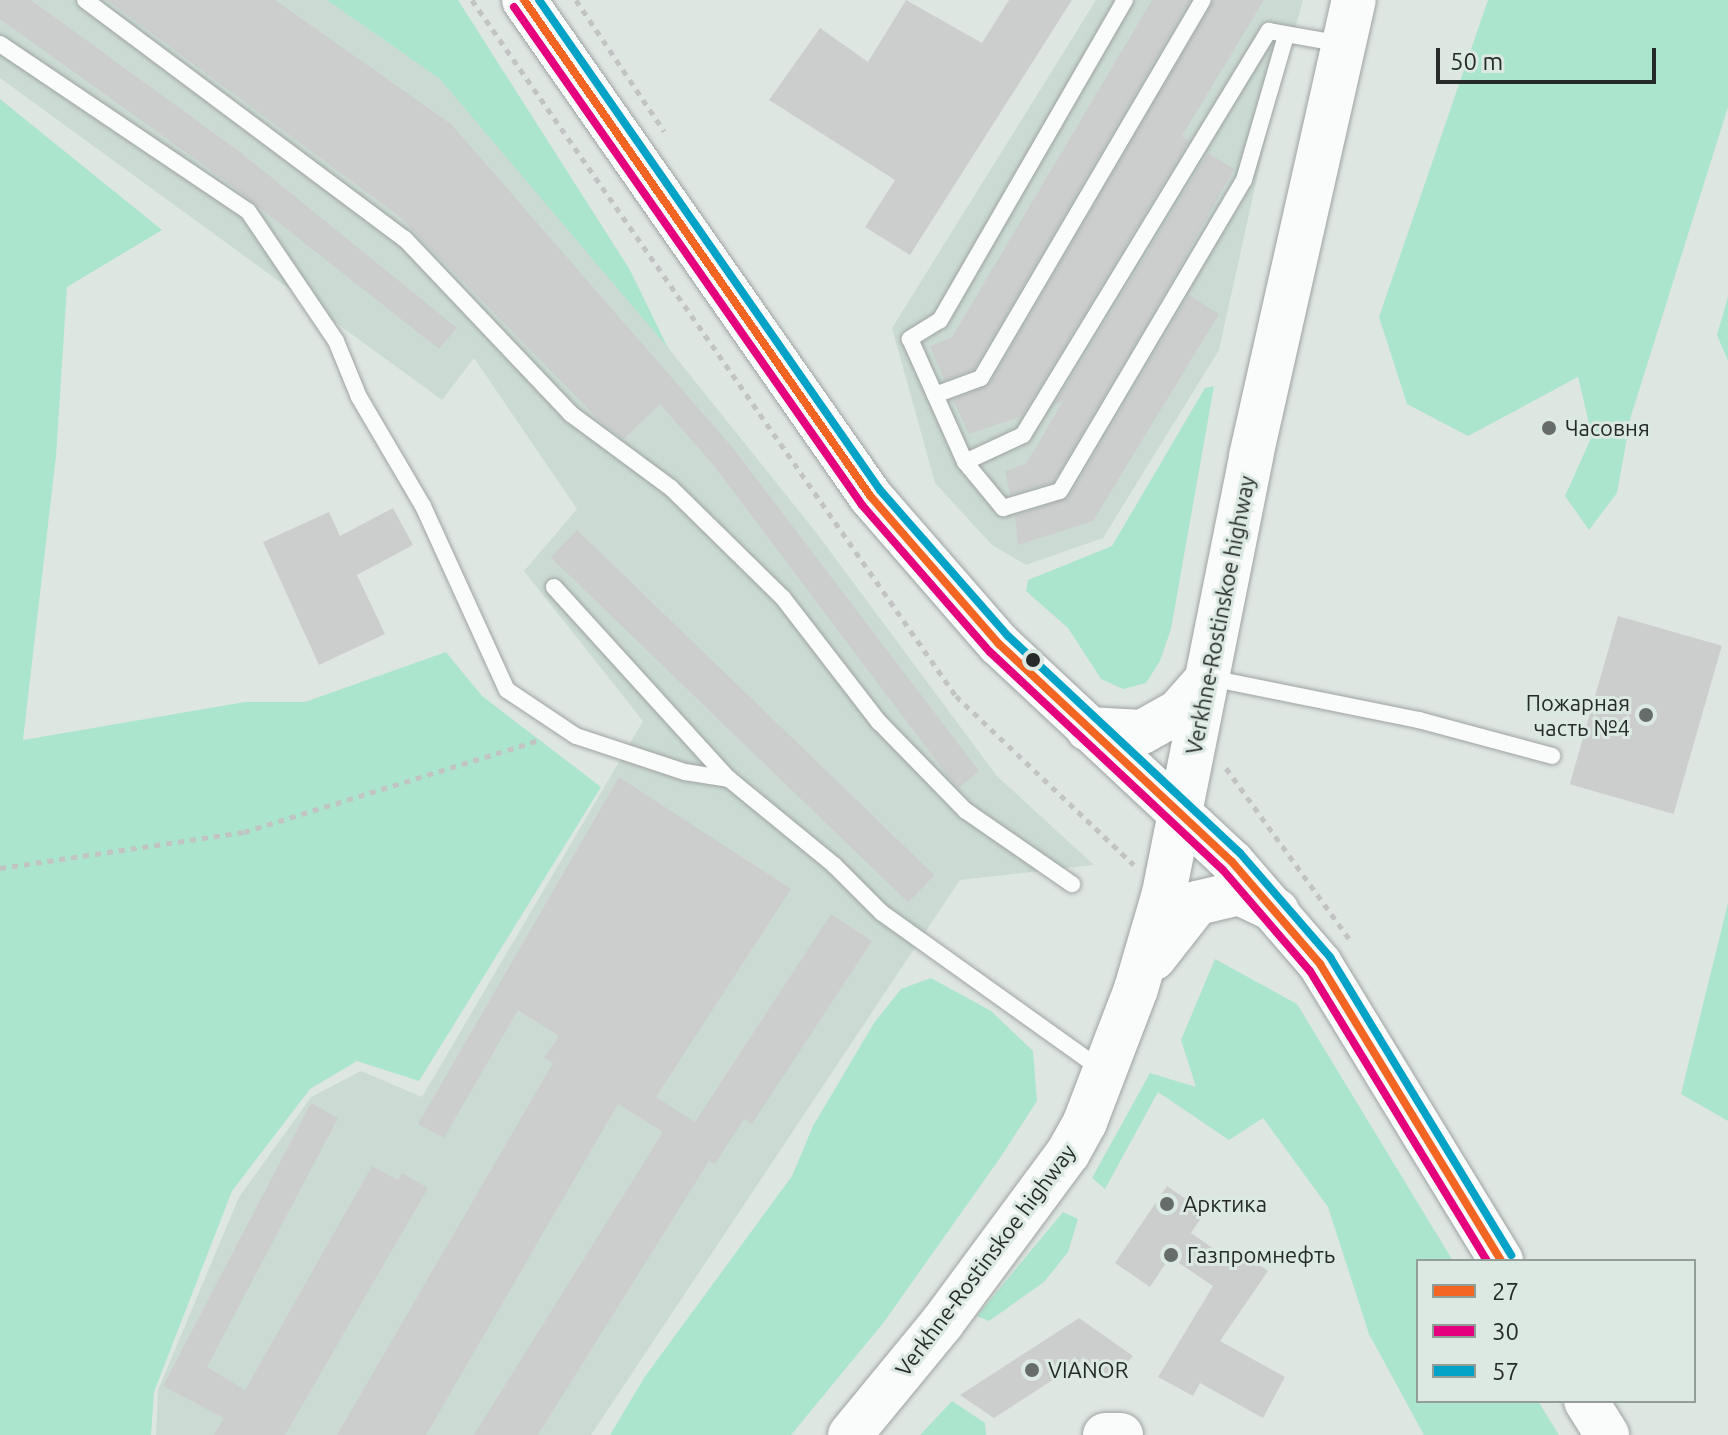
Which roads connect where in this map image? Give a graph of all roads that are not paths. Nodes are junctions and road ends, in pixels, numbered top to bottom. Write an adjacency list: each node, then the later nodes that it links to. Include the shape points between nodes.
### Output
1 (85, 0): 17 (lane, via 405,239 571,414 671,488 783,598 879,722 966,811)
2 (524, 0): 13 (street, via 871,497 999,644)
3 (1125, 0): 9 (lane, via 940,320 910,339)
4 (1203, 0): 9 (lane, via 981,378)
5 (1354, 0): 8 (street, Verkhne-Rostinskoe highway)
6 (1286, 35): 8 (lane); 10 (lane, via 1269,31 1023,435); 10 (lane, via 1244,180 1060,491 1003,508)
7 (0, 44): 15 (lane, via 248,211 336,341 359,397 463,587 507,690 576,736 685,772)
8 (1345, 44): 12 (street, Verkhne-Rostinskoe highway, via 1251,456)
9 (935, 395): 10 (lane)
10 (965, 462)
11 (554, 587): 15 (lane)
12 (1208, 678): 13 (street, via 1178,712 1142,732); 14 (lane, via 1419,720); 16 (street, Verkhne-Rostinskoe highway)
13 (1088, 729): 16 (street)
14 (1552, 756)
15 (729, 779): 20 (lane, via 834,865 882,913)
16 (1180, 814): 18 (street); 19 (street, Verkhne-Rostinskoe highway)
17 (1072, 884)
18 (1279, 912): 19 (street, via 1239,893 1197,903 1167,937); 21 (street, via 1320,964)
19 (1136, 989): 20 (street, Verkhne-Rostinskoe highway)
20 (1105, 1072): 23 (street, Verkhne-Rostinskoe highway, via 1068,1153 942,1323)
21 (1500, 1259)
22 (1587, 1403): 26 (street)
23 (850, 1435)
24 (1105, 1435): 25 (street)
25 (1121, 1435)
26 (1607, 1435)

